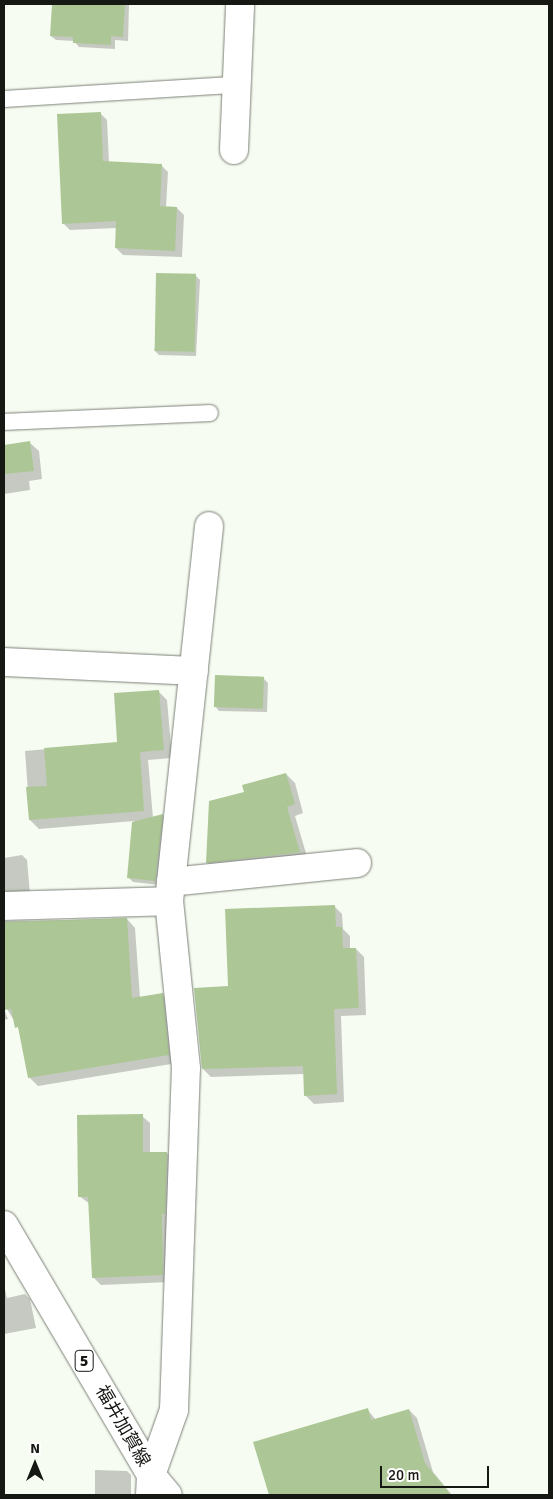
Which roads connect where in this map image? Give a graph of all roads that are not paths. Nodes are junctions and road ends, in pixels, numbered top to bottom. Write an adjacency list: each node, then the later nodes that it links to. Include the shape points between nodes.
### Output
1 (240, 4): 2 (street)
2 (236, 85): 3 (lane); 4 (street)
3 (4, 99)
4 (234, 150)
5 (210, 414): 6 (lane)
6 (4, 422)
7 (209, 526): 9 (street)
8 (4, 662): 9 (street)
9 (194, 671): 11 (street)
10 (358, 862): 11 (street)
11 (170, 891): 12 (street); 14 (street, via 186,1068 174,1410)
12 (4, 906)
13 (4, 1225): 14 (street, 福井加賀線 / 5)
14 (156, 1488)

